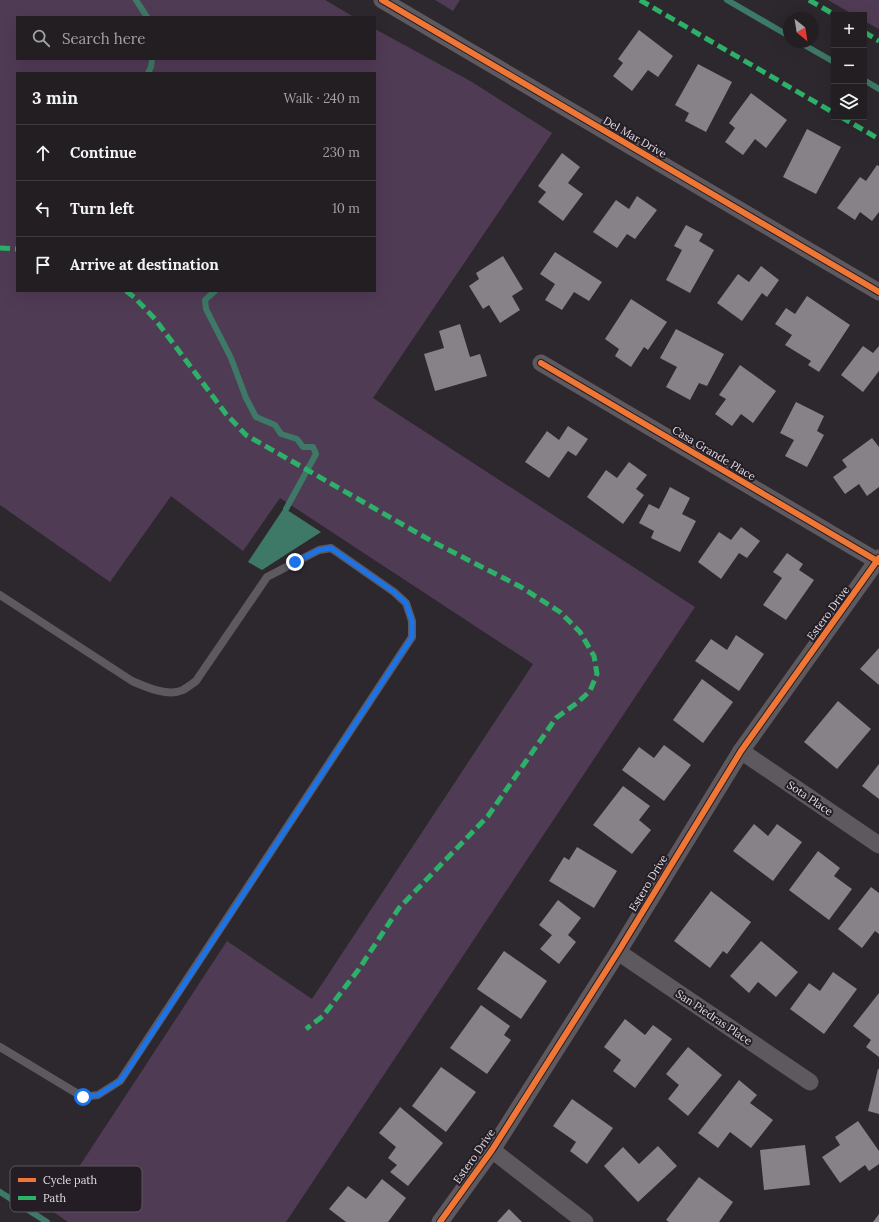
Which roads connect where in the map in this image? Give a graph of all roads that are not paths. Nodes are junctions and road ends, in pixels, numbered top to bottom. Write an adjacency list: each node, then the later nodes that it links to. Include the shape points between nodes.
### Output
1 (382, 0): 2 (street, Del Mar Drive)
2 (879, 292)
3 (540, 363): 4 (street, Casa Grande Place)
4 (878, 560): 6 (street, Estero Drive)
5 (0, 595): 9 (lane, via 132,681 166,692 182,691 196,681 267,578 319,550 331,548 406,603 412,621 412,637 120,1081 98,1095 83,1097)
6 (741, 751): 7 (street, Sota Place); 8 (street, Estero Drive)
7 (879, 845)
8 (618, 952): 10 (street, San Piedras Place); 11 (street, Estero Drive)
9 (0, 1047)
10 (810, 1082)
11 (492, 1150): 12 (street, Estero Drive); 13 (street)
12 (440, 1222)
13 (585, 1222)

